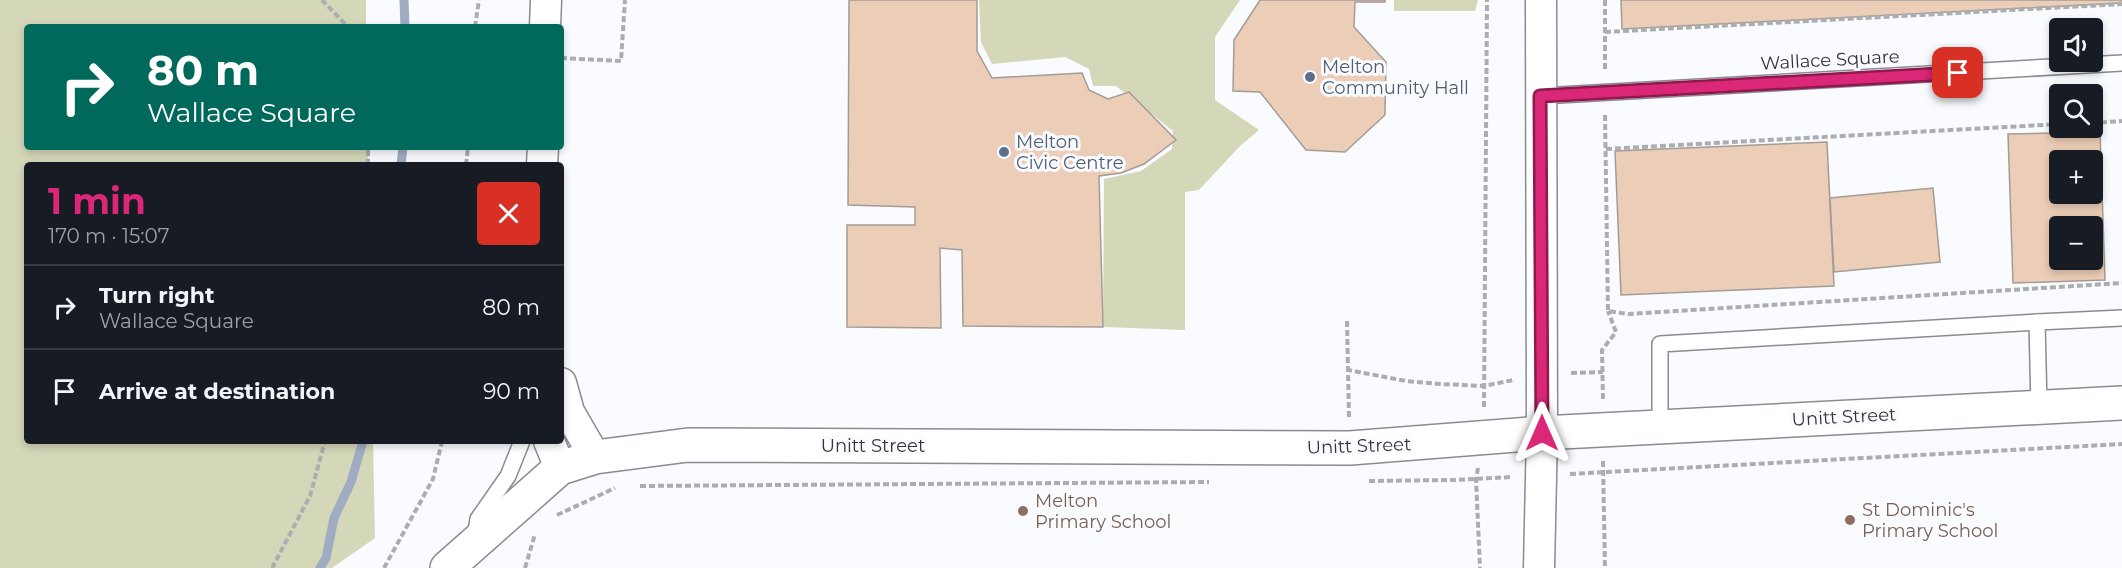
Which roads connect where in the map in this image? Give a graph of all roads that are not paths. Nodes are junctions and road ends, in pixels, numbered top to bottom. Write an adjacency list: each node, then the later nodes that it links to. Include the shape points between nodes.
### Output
1 (546, 0): 3 (street)
2 (1541, 0): 5 (street)
3 (545, 24)
4 (2122, 63): 5 (lane, Wallace Square)
5 (1540, 96): 12 (street)
6 (2122, 318): 7 (lane)
7 (2037, 322): 10 (lane); 11 (lane, via 1660,344)
8 (564, 394): 15 (street, via 569,412)
9 (2122, 403): 10 (street, Unitt Street)
10 (2039, 407): 11 (street, Unitt Street)
11 (1660, 426): 12 (street, Unitt Street)
12 (1542, 433): 15 (street, Unitt Street, via 1350,448 688,445); 18 (street)
13 (521, 444): 16 (lane, via 508,476 478,519)
14 (555, 455): 15 (street, Unitt Street); 16 (street)
15 (595, 457)
16 (474, 544): 17 (street)
17 (447, 568)
18 (1539, 568)

